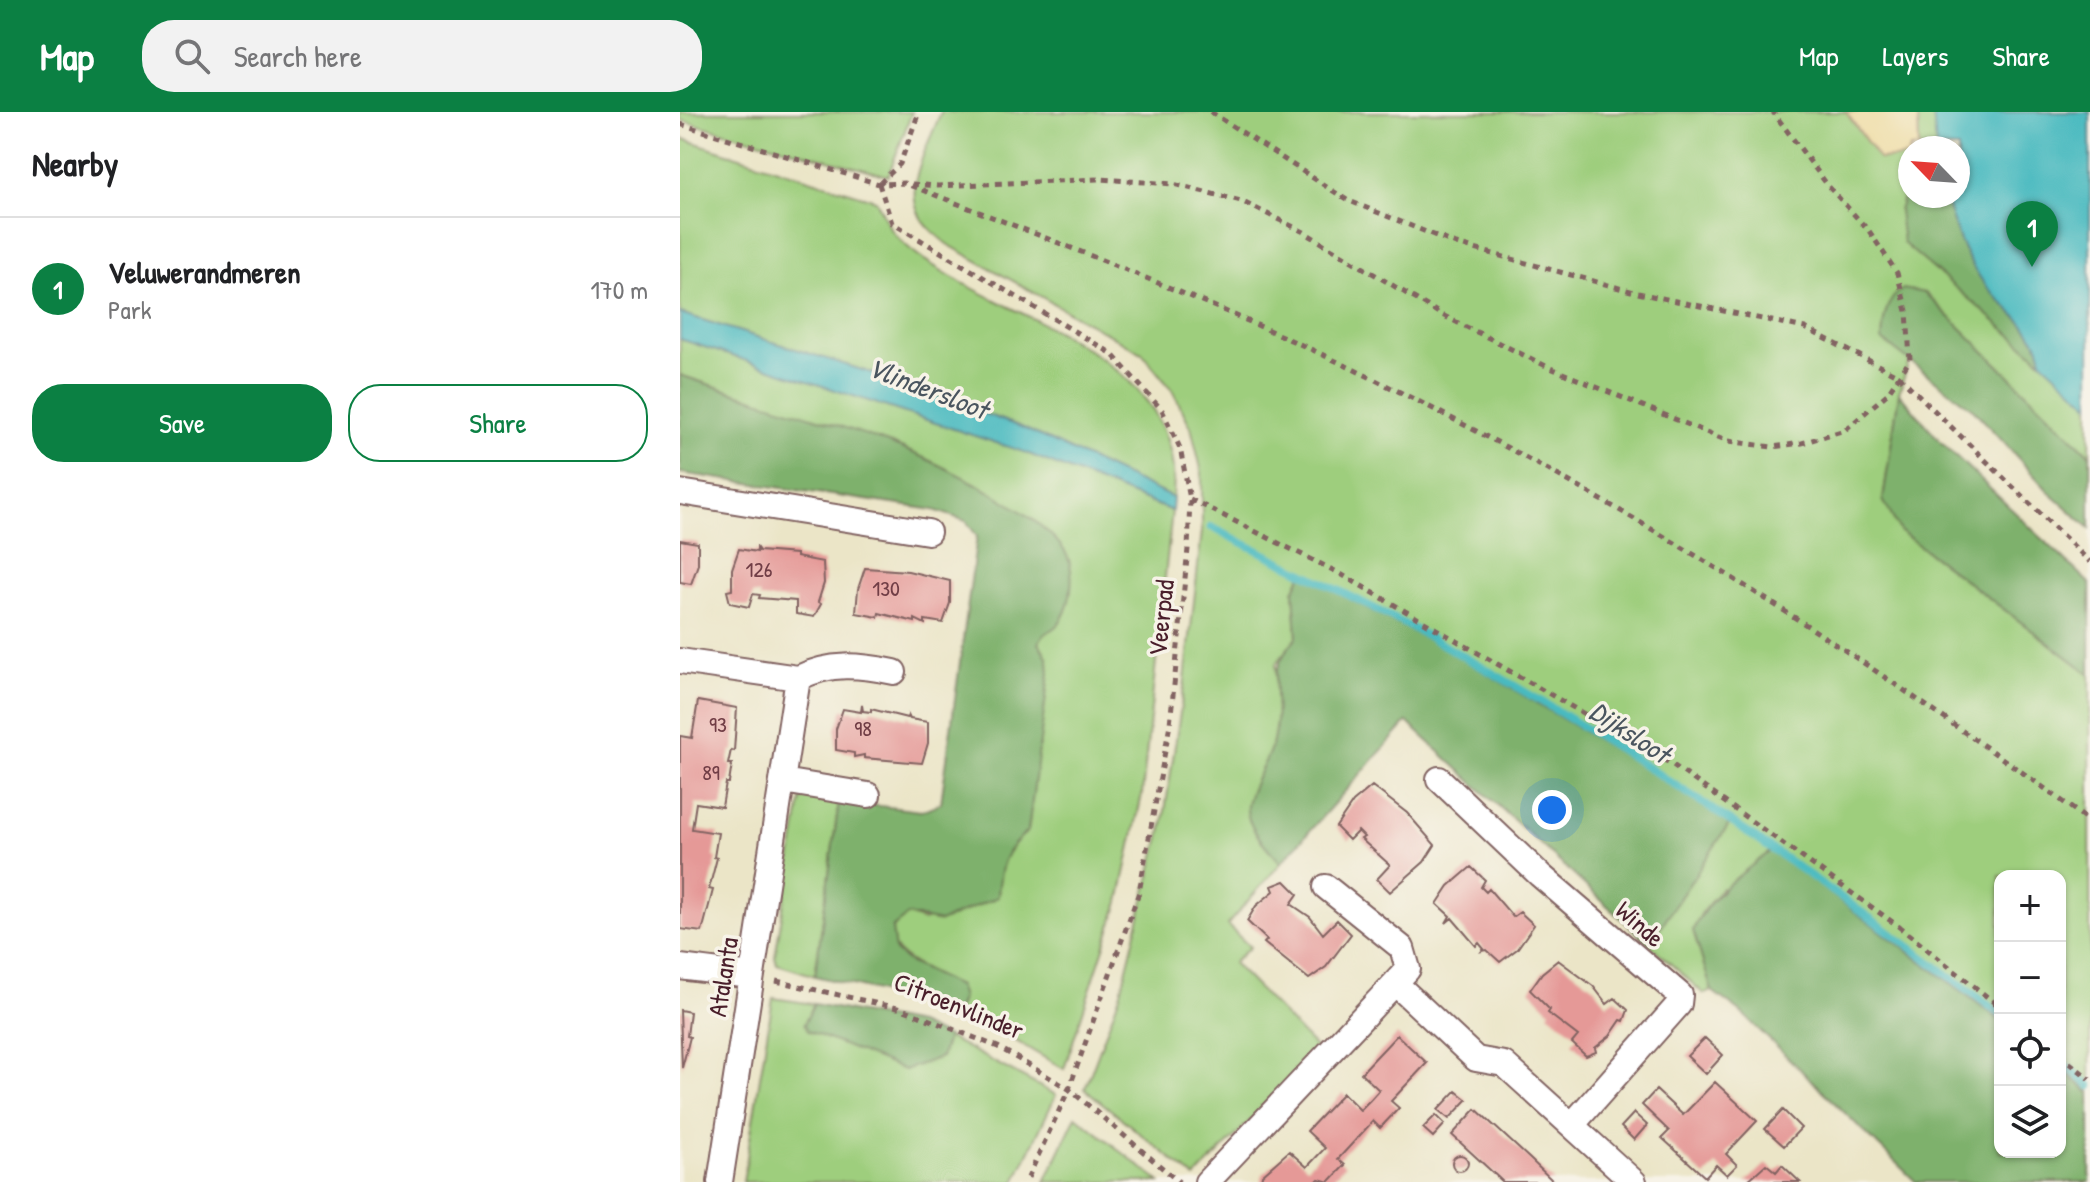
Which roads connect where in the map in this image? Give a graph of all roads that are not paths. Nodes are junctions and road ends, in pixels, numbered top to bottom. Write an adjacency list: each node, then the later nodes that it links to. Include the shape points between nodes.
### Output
1 (680, 492): 2 (street)
2 (928, 532)
3 (680, 661): 5 (street)
4 (894, 672): 5 (street, via 856,664 817,669)
5 (798, 678): 7 (street, Atalanta)
6 (1439, 779): 13 (street, Winde, via 1540,875 1680,995 1679,1004)
7 (783, 781): 8 (street); 11 (street, Atalanta)
8 (868, 795)
9 (1326, 887): 12 (street, via 1402,948 1408,969)
10 (680, 967): 11 (street)
11 (751, 976): 14 (street, Atalanta)
12 (1395, 983): 13 (street, via 1476,1059 1504,1064); 15 (street)
13 (1572, 1125): 16 (street)
14 (720, 1182)
15 (1207, 1182)
16 (1634, 1182)

